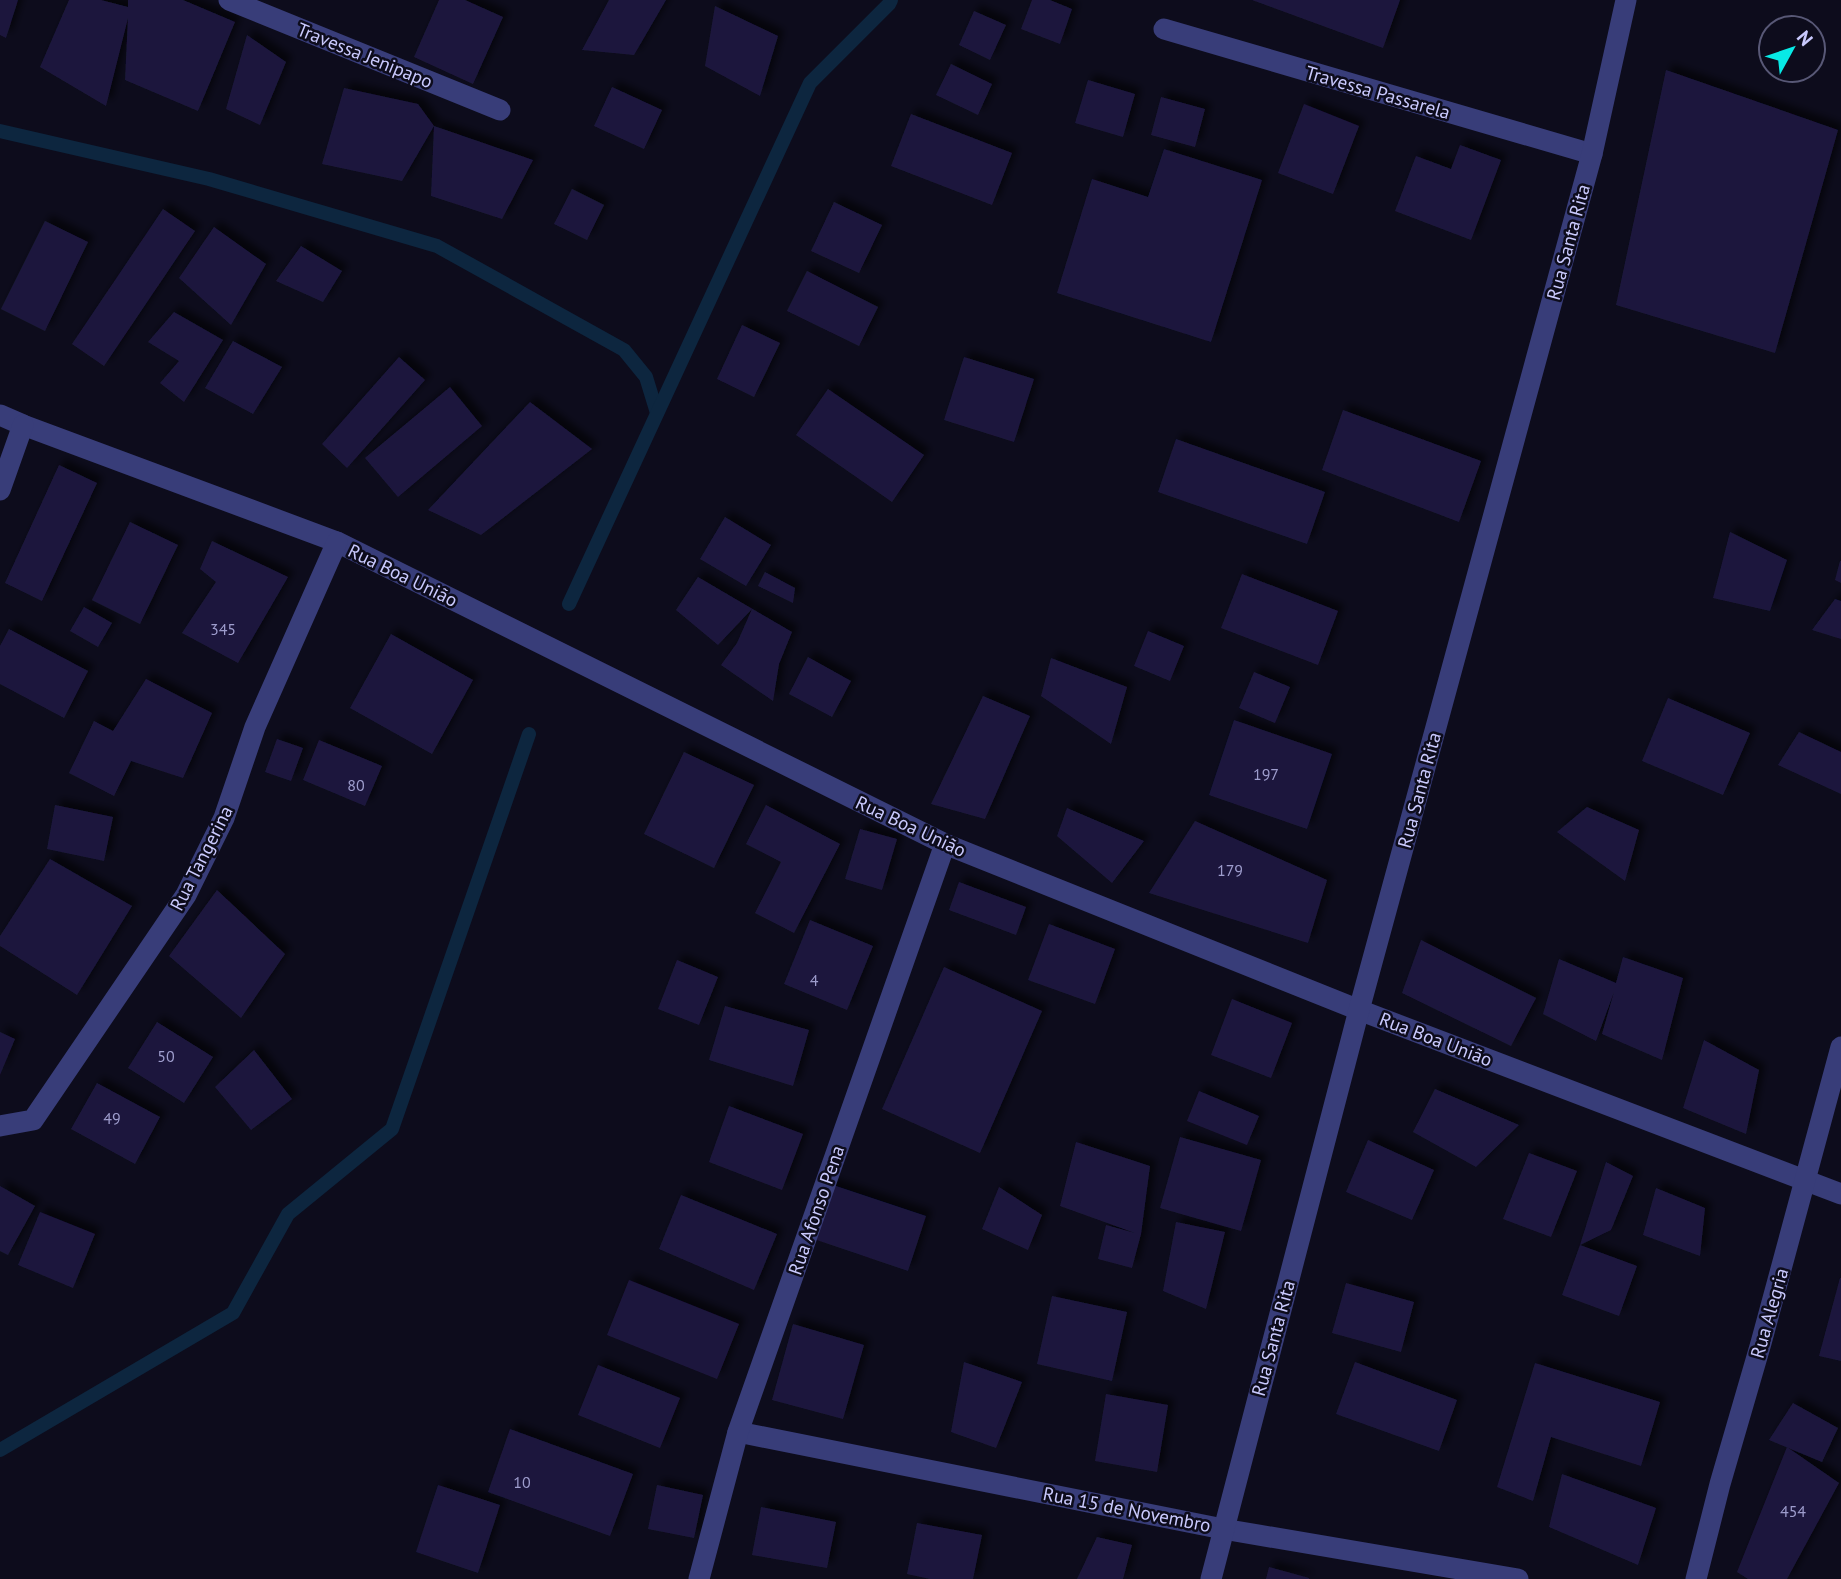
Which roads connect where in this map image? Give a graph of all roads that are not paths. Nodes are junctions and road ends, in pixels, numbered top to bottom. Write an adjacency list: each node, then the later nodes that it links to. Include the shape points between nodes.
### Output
1 (229, 0): 4 (street, Travessa Jenipapo)
2 (1626, 0): 5 (street, Rua Santa Rita)
3 (1164, 29): 5 (street, Travessa Passarela)
4 (500, 110)
5 (1591, 155): 11 (street, Rua Santa Rita)
6 (0, 415): 7 (street, Rua Boa União)
7 (23, 425): 8 (street); 9 (street, Rua Boa União)
8 (0, 491)
9 (337, 542): 10 (street, Rua Boa União); 13 (street, Rua Tangerina, via 255,727 224,818 186,895 33,1120)
10 (944, 844): 11 (street, Rua Boa União); 16 (street, Rua Afonso Pena)
11 (1359, 1010): 14 (street, Rua Boa União); 17 (street, Rua Santa Rita)
12 (1841, 1047): 14 (street, Rua Alegria)
13 (0, 1126)
14 (1806, 1180): 15 (street, Rua Boa União); 21 (street, Rua Alegria)
15 (1841, 1194)
16 (738, 1432): 17 (street, Rua 15 de Novembro); 18 (street, Rua Afonso Pena)
17 (1223, 1529): 19 (street, Rua Santa Rita); 20 (street, Rua 15 de Novembro)
18 (699, 1579)
19 (1211, 1579)
20 (1518, 1579)
21 (1696, 1579)

